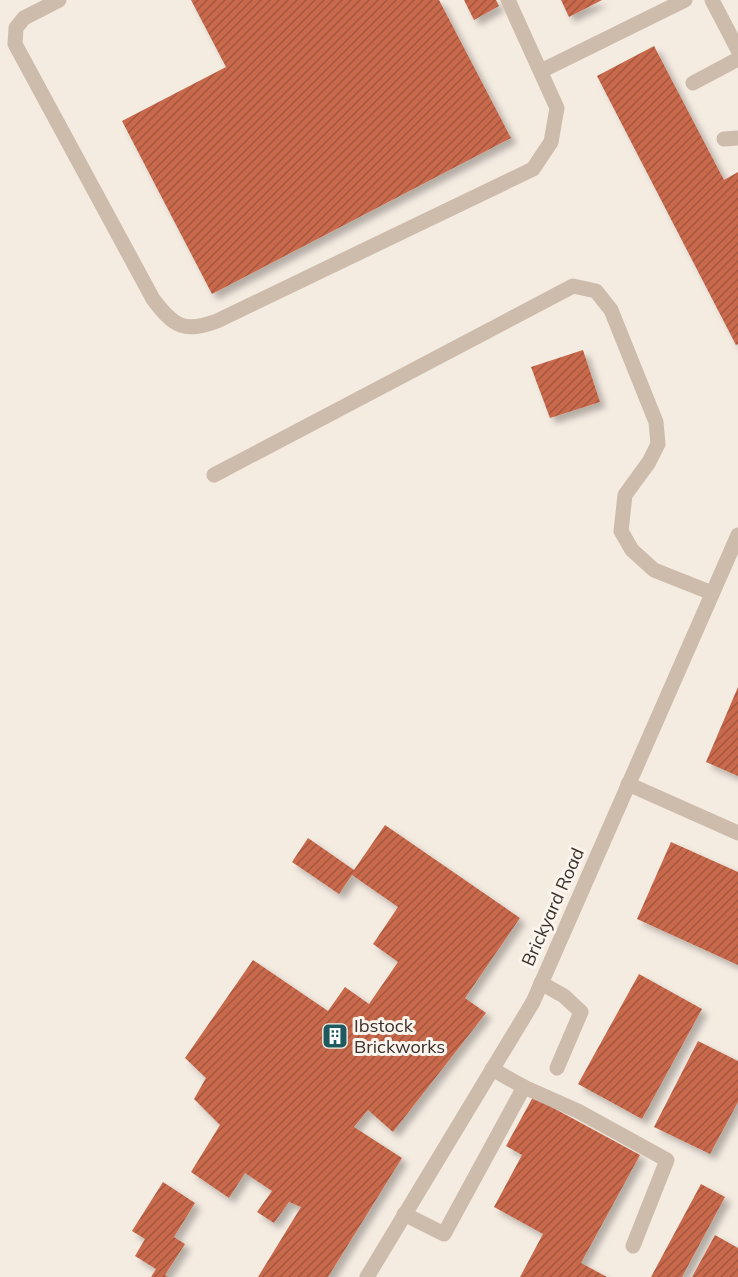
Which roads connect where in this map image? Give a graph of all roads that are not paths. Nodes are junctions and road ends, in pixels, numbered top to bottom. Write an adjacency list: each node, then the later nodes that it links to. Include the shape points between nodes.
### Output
1 (59, 0): 7 (street, via 24,18 16,28 15,45 153,299 180,326 197,328 217,321 533,169 551,142 557,108)
2 (508, 0): 7 (street)
3 (685, 0): 7 (street)
4 (712, 0): 5 (street)
5 (738, 50)
6 (738, 59): 8 (street)
7 (541, 71)
8 (693, 83)
9 (214, 475): 11 (street, via 573,286 596,291 611,309 656,422 658,444 625,495 621,531 632,550 654,570)
10 (738, 535): 11 (street, Brickyard Road)
11 (712, 593): 12 (street, Brickyard Road)
12 (628, 784): 13 (street); 14 (street, Brickyard Road)
13 (738, 833)
14 (541, 983): 15 (street, via 581,1012); 16 (street, Brickyard Road)
15 (557, 1068)
16 (492, 1070): 17 (street); 18 (street, Brickyard Road)
17 (524, 1087): 18 (street, via 444,1234); 19 (street, via 578,1111 667,1160)
18 (404, 1214): 20 (street, Brickyard Road)
19 (633, 1246)
20 (367, 1277)

